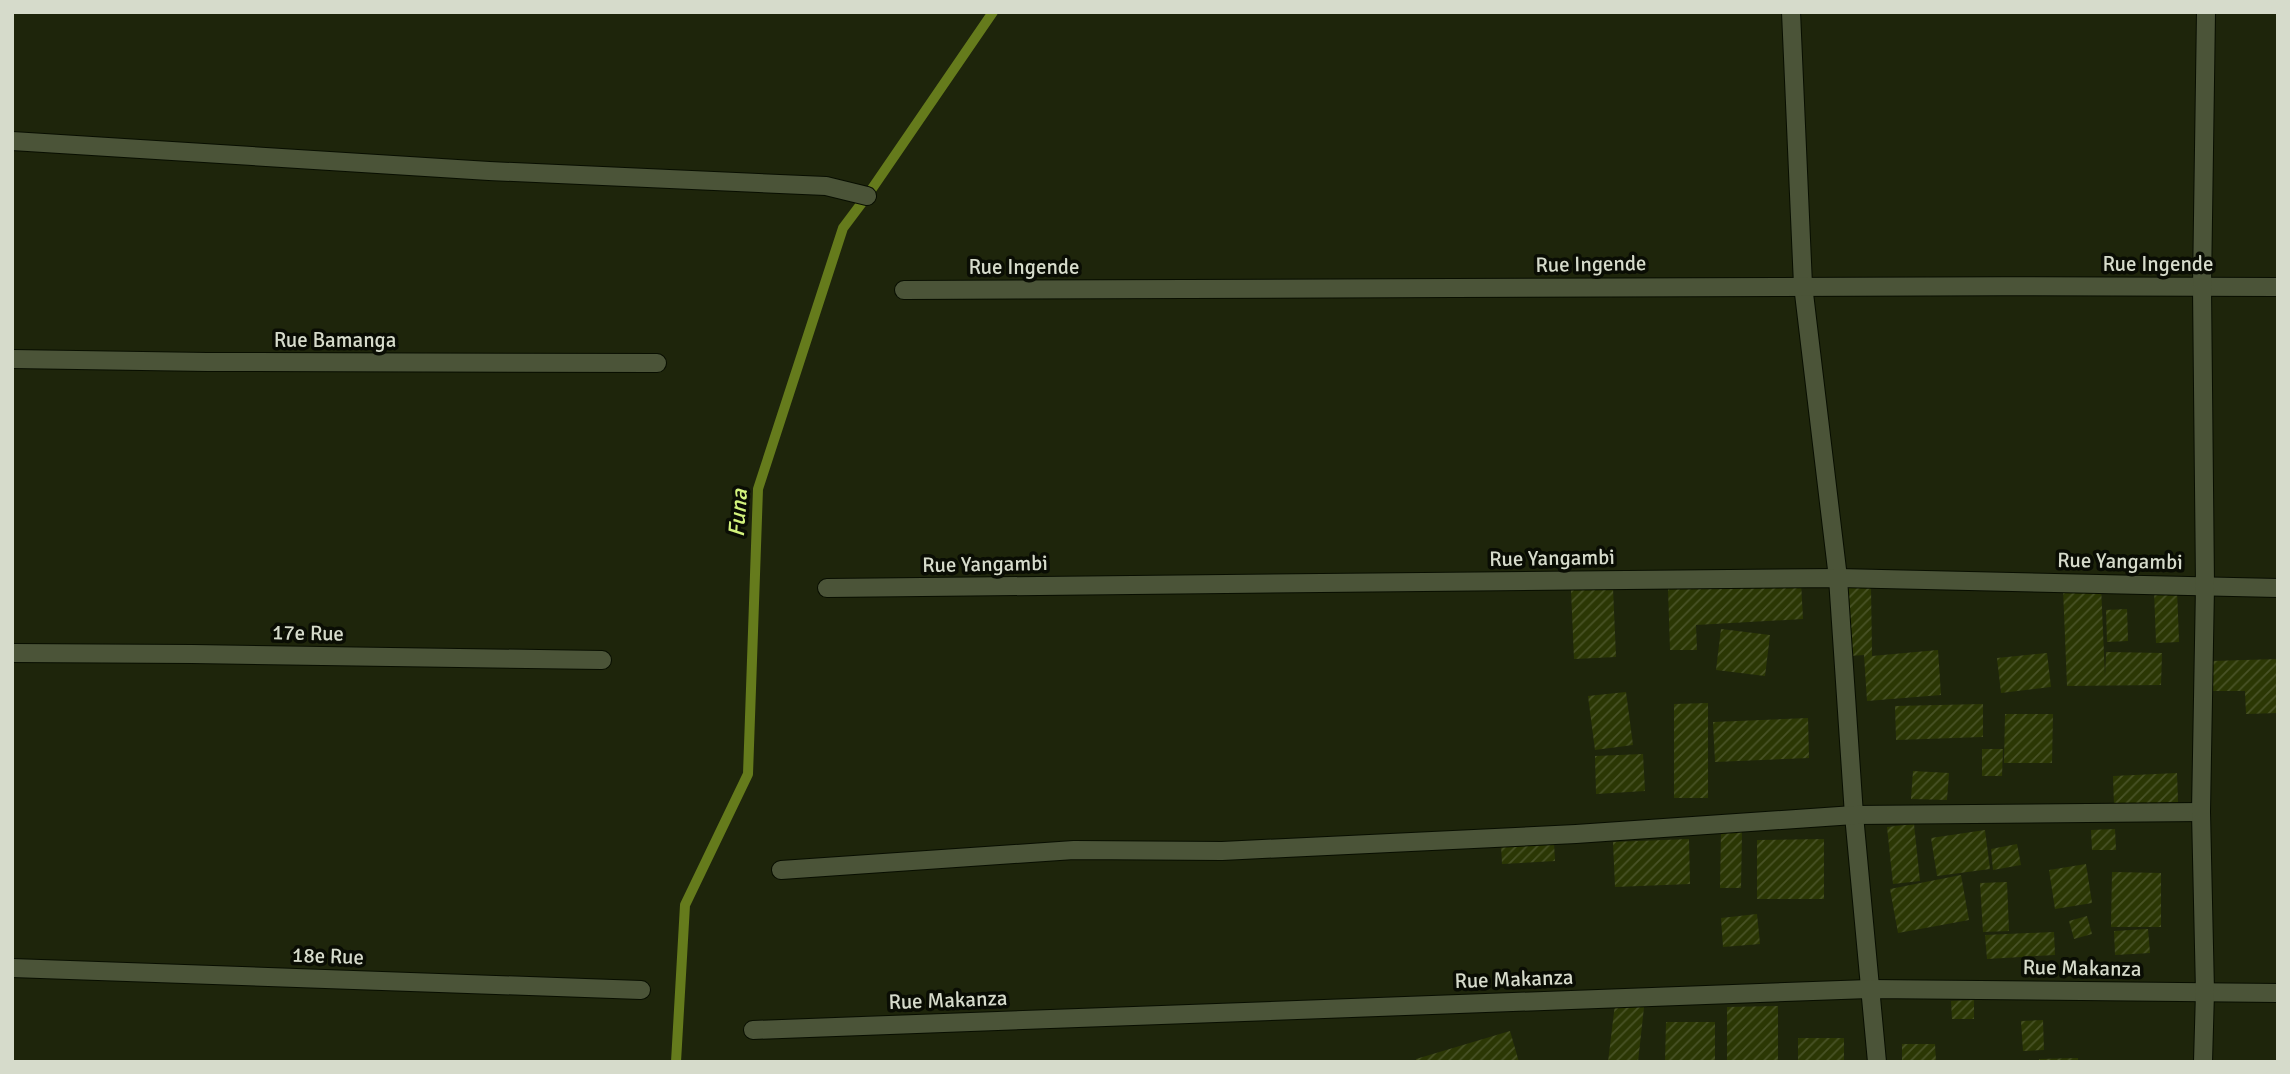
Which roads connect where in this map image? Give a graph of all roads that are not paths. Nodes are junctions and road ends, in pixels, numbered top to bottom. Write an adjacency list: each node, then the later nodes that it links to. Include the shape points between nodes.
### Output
1 (1791, 12): 5 (street)
2 (2206, 12): 6 (street)
3 (12, 141): 4 (street, via 489,171 826,186)
4 (867, 196)
5 (1803, 285): 6 (street, Rue Ingende); 8 (street, Rue Ingende); 11 (street)
6 (2202, 287): 7 (street, Rue Ingende); 12 (street)
7 (2278, 287)
8 (904, 290)
9 (12, 359): 10 (street, Rue Bamanga)
10 (657, 363)
11 (1838, 578): 12 (street, Rue Yangambi); 13 (street, Rue Yangambi); 18 (street)
12 (2204, 586): 14 (street, Rue Yangambi); 17 (street)
13 (827, 588)
14 (2278, 588)
15 (12, 653): 16 (street, 17e Rue)
16 (602, 660)
17 (2201, 812): 18 (street); 23 (street)
18 (1854, 815): 19 (street, via 1236,850 1074,849); 21 (street)
19 (781, 870)
20 (12, 968): 22 (street, 18e Rue)
21 (1869, 989): 23 (street, Rue Makanza); 25 (street, Rue Makanza); 26 (street)
22 (641, 990)
23 (2205, 992): 24 (street, Rue Makanza); 27 (street)
24 (2278, 993)
25 (753, 1030)
26 (1877, 1062)
27 (2203, 1062)

